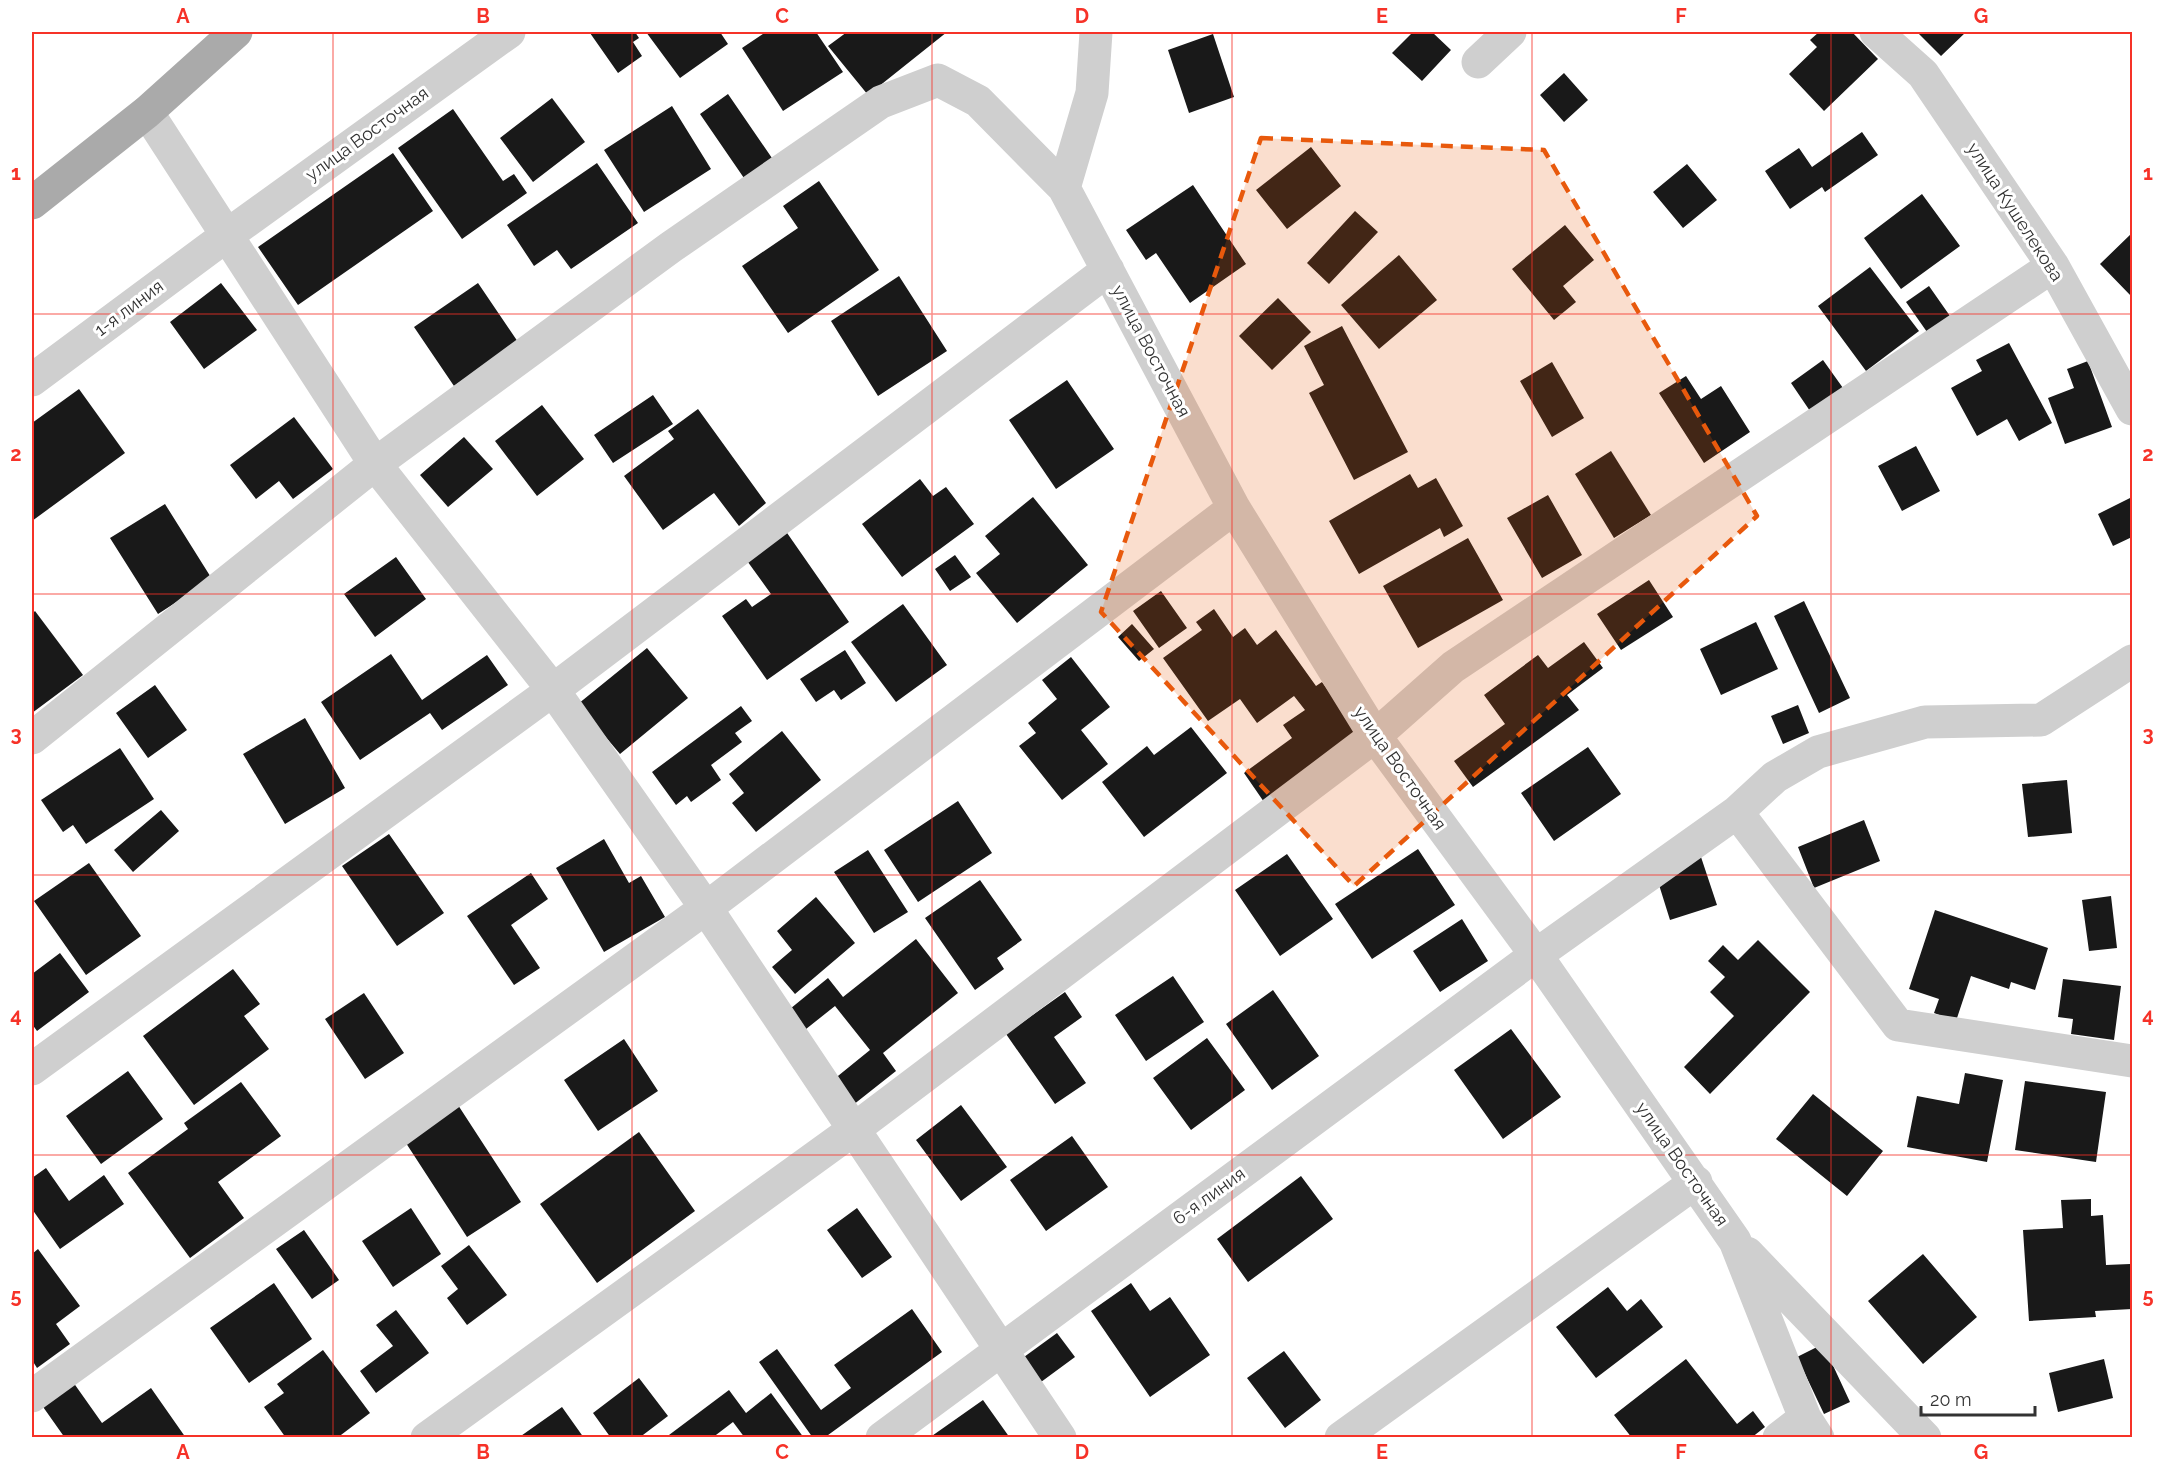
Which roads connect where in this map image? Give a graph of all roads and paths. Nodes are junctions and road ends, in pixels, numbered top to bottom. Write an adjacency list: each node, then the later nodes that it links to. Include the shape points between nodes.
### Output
1 (236, 32): 7 (main road)
2 (509, 32): 10 (street, улица Восточная)
3 (1096, 32): 8 (street, via 1092,93)
4 (1510, 32): 6 (street)
5 (1876, 32): 11 (street, улица Кушелекова, via 1923,74)
6 (1478, 62)
7 (147, 112): 9 (main road); 10 (street)
8 (1064, 188): 12 (street, улица Восточная); 15 (street, улица Восточная, via 978,101 938,80 881,102 672,247)
9 (32, 203)
10 (226, 236): 13 (street, 1-я линия); 15 (street)
11 (2053, 266): 14 (street, улица Кушелекова); 19 (street, via 1453,667)
12 (1107, 270): 16 (street, улица Восточная); 18 (street)
13 (32, 380)
14 (2133, 409)
15 (375, 464): 18 (street); 20 (street, улица Восточная)
16 (1234, 508): 19 (street, улица Восточная); 22 (street)
17 (2133, 661): 21 (street, 6-я линия, via 2041,720 1925,722 1818,752 1775,777)
18 (553, 690): 22 (street); 25 (street)
19 (1375, 736): 23 (street, улица Восточная); 26 (street)
20 (32, 738)
21 (1737, 812): 23 (street, 6-я линия); 24 (street, via 1898,1025)
22 (706, 908): 26 (street); 30 (street)
23 (1536, 955): 27 (street, улица Восточная); 29 (street, 6-я линия)
24 (2133, 1061)
25 (32, 1069)
26 (853, 1130): 29 (street); 32 (street)
27 (1696, 1182): 28 (street, улица Восточная); 35 (street)
28 (1735, 1241): 31 (street, улица Восточная); 37 (street)
29 (1000, 1350): 33 (street, 6-я линия); 34 (street)
30 (32, 1396)
31 (1812, 1428): 36 (street)
32 (427, 1437)
33 (882, 1437)
34 (1060, 1437)
35 (1341, 1437)
36 (1779, 1437)
37 (1925, 1437)

